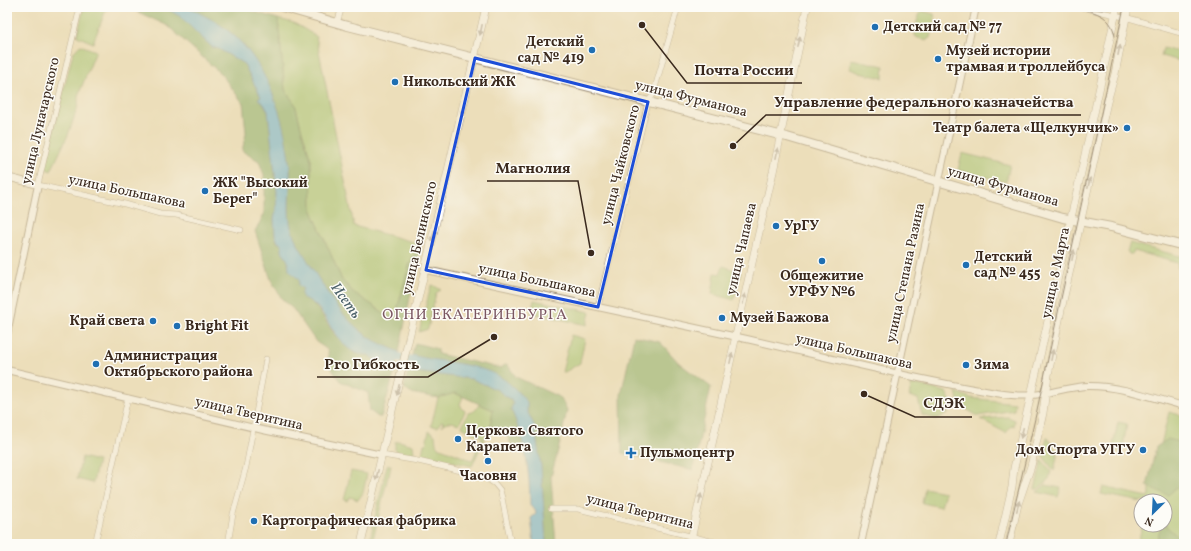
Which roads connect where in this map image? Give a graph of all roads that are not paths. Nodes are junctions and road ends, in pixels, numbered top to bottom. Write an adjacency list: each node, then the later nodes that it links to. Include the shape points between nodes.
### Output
1 (80, 7): 20 (street, улица Луначарского)
2 (282, 7): 13 (main road, улица Фурманова)
3 (342, 7): 13 (street)
4 (486, 7): 15 (main road, улица Белинского, one-way to 15)
5 (678, 7): 16 (street, улица Чайковского, via 653,95)
6 (807, 7): 17 (main road, улица Чапаева, one-way to 6)
7 (976, 7): 19 (street, улица Степана Разина)
8 (1081, 7): 11 (street)
9 (1117, 7): 11 (main road, улица 8 Марта)
10 (1128, 7): 12 (main road, улица 8 Марта)
11 (1115, 15): 12 (street); 21 (main road, улица 8 Марта)
12 (1126, 18): 14 (street); 22 (main road, улица 8 Марта, one-way to 12)
13 (338, 23): 15 (main road, улица Фурманова)
14 (1184, 34)
15 (475, 58): 16 (main road, улица Фурманова); 25 (main road, улица Белинского, one-way to 25)
16 (648, 102): 17 (main road, улица Фурманова); 26 (street, улица Чайковского)
17 (781, 135): 19 (main road, улица Фурманова); 28 (main road, улица Чапаева, one-way to 17)
18 (7, 177): 20 (street, улица Большакова)
19 (938, 182): 21 (main road, улица Фурманова); 31 (street, улица Степана Разина)
20 (38, 185): 23 (street, улица Большакова, via 160,214 176,215); 27 (street, улица Луначарского)
21 (1070, 219): 22 (main road, улица Фурманова); 33 (main road, улица 8 Марта)
22 (1081, 221): 24 (main road, улица Фурманова); 32 (main road, улица 8 Марта, one-way to 22)
23 (242, 230)
24 (1184, 246)
25 (426, 270): 26 (street, улица Большакова); 37 (main road, улица Белинского, one-way to 37)
26 (598, 307): 28 (street, улица Большакова)
27 (7, 334)
28 (736, 337): 31 (street, улица Большакова); 39 (main road, улица Чапаева, one-way to 28)
29 (266, 359): 36 (street)
30 (7, 370): 34 (street, улица Тверитина)
31 (897, 374): 33 (street, улица Большакова, via 988,392); 45 (street, улица Степана Разина)
32 (1046, 393): 33 (street, улица Большакова); 35 (street, улица Большакова, via 1081,387 1117,388); 47 (main road, улица 8 Марта, one-way to 32, via 1018,504 1031,466)
33 (1031, 395): 46 (main road, улица 8 Марта, one-way to 46)
34 (128, 398): 36 (street, улица Тверитина); 40 (street)
35 (1184, 406)
36 (252, 427): 37 (street, улица Тверитина); 41 (street)
37 (382, 455): 42 (main road, улица Белинского, one-way to 42); 43 (street, улица Тверитина, via 474,474 495,484 500,490)
38 (551, 509): 39 (street, улица Тверитина, via 578,509)
39 (691, 541): 44 (street, улица Тверитина)
40 (95, 544)
41 (228, 544)
42 (361, 544)
43 (511, 544)
44 (723, 544)
45 (861, 544)
46 (999, 544)
47 (1009, 544)

